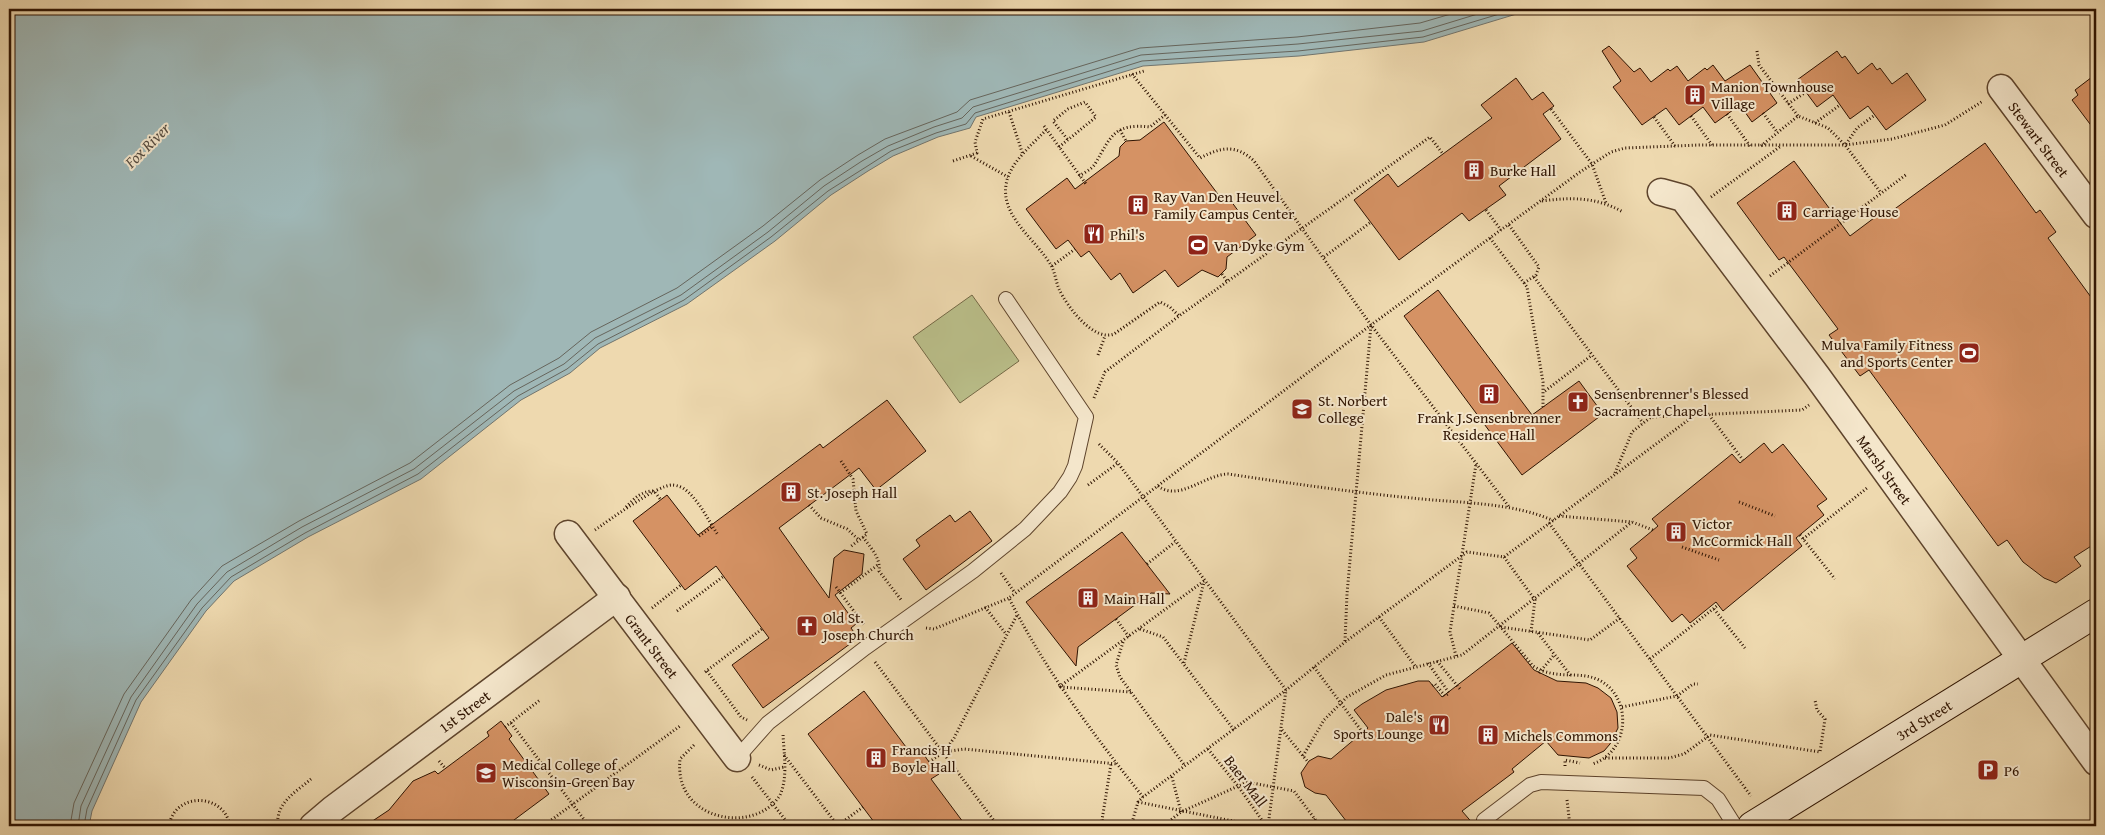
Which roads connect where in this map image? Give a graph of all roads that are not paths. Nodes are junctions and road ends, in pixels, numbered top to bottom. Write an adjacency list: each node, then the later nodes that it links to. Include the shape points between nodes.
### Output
1 (2001, 88): 3 (street, Stewart Street)
2 (1661, 192): 8 (street, Marsh Street, via 1683,198)
3 (2096, 215)
4 (1006, 299): 9 (lane, via 1085,422 1075,466 1060,492 1005,546 768,723)
5 (572, 539): 6 (street, Grant Street)
6 (617, 597): 9 (street, Grant Street); 13 (street, 1st Street)
7 (2096, 613): 8 (main road, 3rd Street)
8 (2022, 659): 10 (street, Marsh Street); 12 (main road, 3rd Street)
9 (737, 758)
10 (2096, 762)
11 (1484, 820): 14 (lane, via 1530,786 1541,782 1704,788 1718,799)
12 (1760, 822)
13 (312, 826)
14 (1735, 826)

